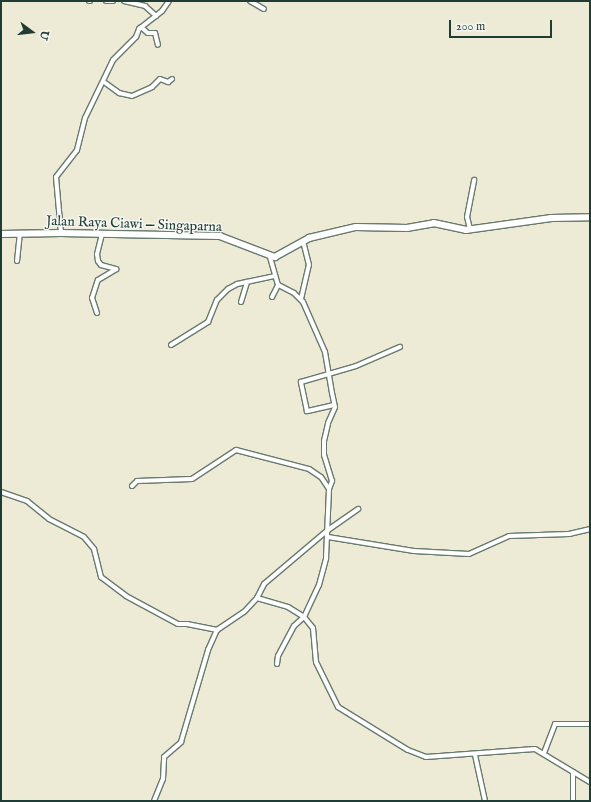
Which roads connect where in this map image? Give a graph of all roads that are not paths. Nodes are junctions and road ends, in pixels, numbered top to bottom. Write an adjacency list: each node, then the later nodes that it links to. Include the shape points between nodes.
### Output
1 (106, 1): 2 (street)
2 (113, 1)
3 (124, 1): 7 (street, via 145,6)
4 (168, 1): 7 (street)
5 (250, 1): 6 (street)
6 (264, 9)
7 (156, 16): 8 (street)
8 (141, 27): 9 (street, via 148,33 155,33); 11 (street, via 136,37 116,56)
9 (158, 45)
10 (172, 79): 11 (street, via 168,82 160,79 152,87 132,96 119,93)
11 (104, 82): 15 (street, via 85,118 77,150 56,177)
12 (474, 180): 14 (street, via 467,219)
13 (590, 217): 14 (main road, via 516,222)
14 (470, 229): 19 (main road, via 431,223 407,228 356,227)
15 (61, 233): 17 (main road, Jalan Raya Ciawi — Singaparna); 18 (main road, Jalan Raya Ciawi — Singaparna)
16 (1, 234): 17 (main road, Jalan Raya Ciawi — Singaparna)
17 (20, 234): 21 (street)
18 (102, 234): 20 (main road, Jalan Raya Ciawi — Singaparna, via 220,236); 28 (street, via 97,254 98,261 101,265 116,268 98,280 92,298)
19 (303, 241): 20 (main road, via 279,256); 26 (street, via 309,265)
20 (270, 257): 22 (street)
21 (17, 261)
22 (274, 276): 23 (street); 24 (street)
23 (247, 282): 27 (street); 29 (street, via 238,284 220,296 208,322)
24 (278, 285): 25 (street); 26 (street)
25 (272, 297)
26 (300, 300): 31 (street, via 324,352)
27 (240, 302)
28 (97, 313)
29 (171, 345)
30 (400, 347): 31 (street, via 356,366)
31 (328, 374): 32 (street); 32 (street, via 303,380 300,384 308,412)
32 (334, 405): 34 (street, via 324,441 324,455 332,481)
33 (132, 486): 34 (street, via 137,481 192,479 236,450 307,468 321,477)
34 (329, 489): 38 (street)
35 (1, 492): 42 (street, via 27,501 49,519 84,537 94,549 101,577 126,596 178,624)
36 (358, 509): 38 (street)
37 (590, 529): 39 (street, via 569,534 508,536 470,554 414,551)
38 (328, 530): 39 (street); 40 (street, via 264,584)
39 (328, 537): 41 (street, via 323,572)
40 (257, 598): 41 (street, via 288,607); 42 (street, via 244,612)
41 (304, 617): 43 (street, via 294,626 278,656); 46 (street, via 313,628 316,662 338,707 420,756)
42 (217, 630): 49 (street, via 208,650 181,742 164,757 163,779)
43 (277, 664)
44 (590, 724): 45 (street, via 555,724)
45 (544, 754): 46 (street, via 531,749); 47 (street)
46 (475, 755): 50 (street)
47 (573, 772): 48 (street); 51 (street)
48 (590, 782)
49 (154, 801)
50 (485, 801)
51 (573, 801)

